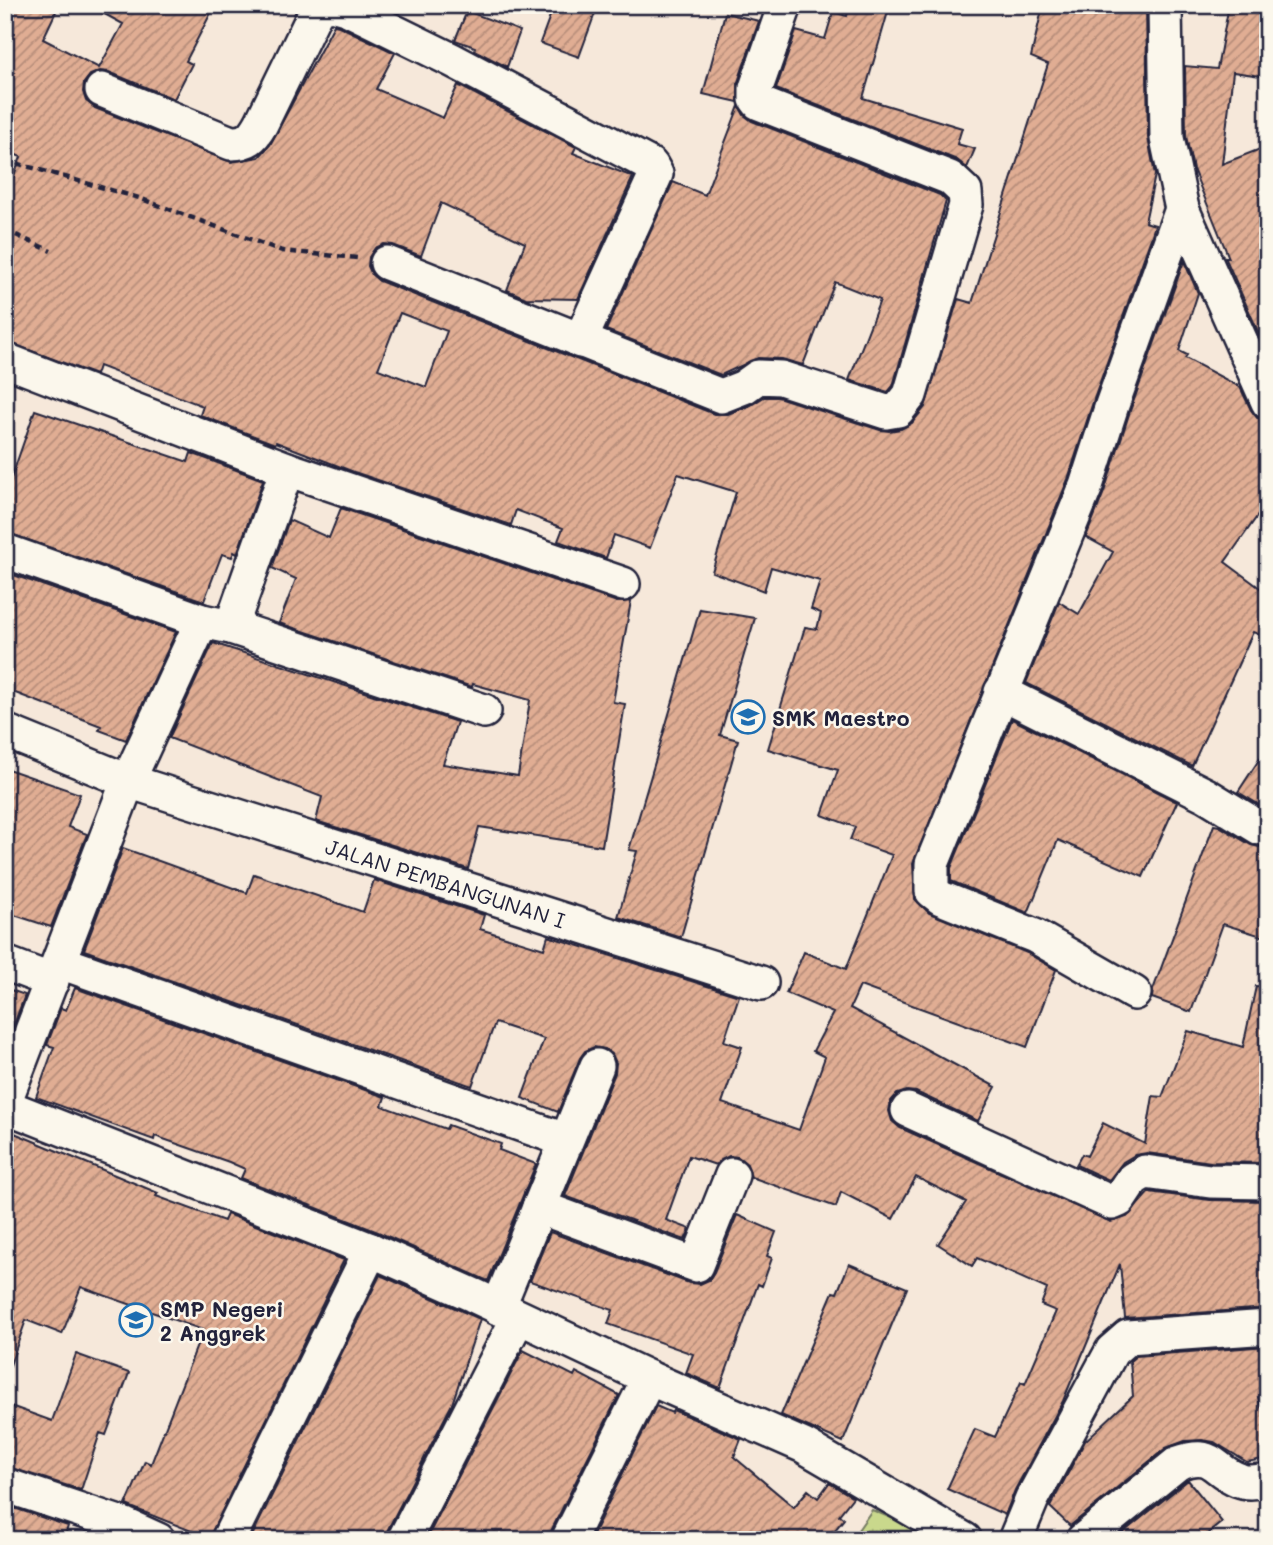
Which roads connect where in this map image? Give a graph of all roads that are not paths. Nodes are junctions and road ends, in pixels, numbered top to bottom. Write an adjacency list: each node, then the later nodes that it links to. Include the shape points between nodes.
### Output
1 (328, 5): 5 (street, via 315,13 261,124 247,141 231,143)
2 (335, 5): 8 (street, via 452,60 651,165 656,174)
3 (785, 5): 8 (street, via 756,88 759,103 950,178 965,192 966,205 910,395 898,410 886,412 780,378 758,377 721,396)
4 (1165, 5): 6 (street, via 1167,138)
5 (102, 90)
6 (1182, 209): 10 (street); 15 (street, via 1086,486)
7 (387, 263): 8 (street)
8 (580, 341)
9 (5, 360): 11 (street)
10 (1268, 402)
11 (287, 468): 13 (street); 14 (street)
12 (5, 551): 14 (street)
13 (622, 584)
14 (217, 624): 16 (street); 18 (street)
15 (1001, 692): 19 (street, via 1206,794); 23 (street, via 932,864 932,891 1035,936)
16 (484, 711)
17 (5, 731): 18 (street, JALAN PEMBANGUNAN I)
18 (128, 781): 21 (street); 22 (street, JALAN PEMBANGUNAN I)
19 (1260, 828)
20 (5, 963): 21 (street)
21 (56, 971): 25 (street); 27 (street)
22 (761, 984)
23 (1134, 993)
24 (597, 1066): 27 (street)
25 (5, 1103): 31 (street)
26 (908, 1110): 29 (street, via 1112,1203 1145,1172 1210,1181)
27 (565, 1140): 30 (street)
28 (732, 1175): 30 (street, via 696,1265)
29 (1268, 1182)
30 (539, 1208): 32 (street)
31 (371, 1250): 32 (street); 38 (street)
32 (508, 1313): 34 (street); 39 (street)
33 (1268, 1327): 42 (street, via 1128,1337 1112,1351)
34 (649, 1378): 40 (street); 41 (street, via 804,1446)
35 (1268, 1480): 43 (street, via 1240,1481 1209,1459 1178,1463)
36 (5, 1485): 37 (street)
37 (158, 1540)
38 (228, 1540)
39 (404, 1540)
40 (568, 1540)
41 (965, 1540)
42 (1014, 1540)
43 (1083, 1540)

